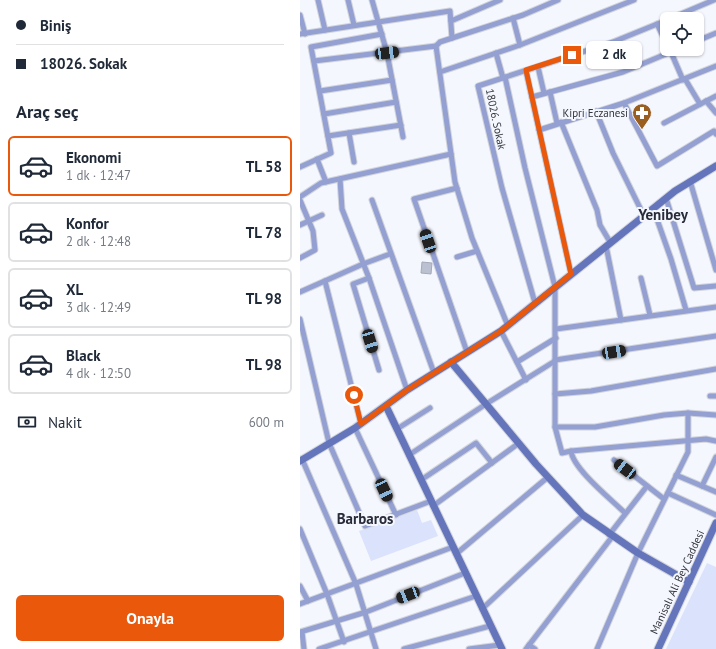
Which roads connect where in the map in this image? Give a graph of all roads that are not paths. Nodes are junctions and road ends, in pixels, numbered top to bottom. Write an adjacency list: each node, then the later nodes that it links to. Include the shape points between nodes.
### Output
1 (318, 0): 17 (street)
2 (348, 0): 16 (street)
3 (372, 0): 13 (street)
4 (500, 0): 12 (street)
5 (558, 0): 11 (street)
6 (634, 0): 8 (street)
7 (714, 0): 9 (street, 18026. Sokak)
8 (621, 2): 24 (street)
9 (685, 12)
10 (300, 15): 19 (street)
11 (513, 18): 22 (street); 24 (street)
12 (451, 21): 13 (street, via 450,11); 22 (street)
13 (378, 22): 16 (street); 20 (street)
14 (660, 23): 15 (street, 18026. Sokak)
15 (657, 24): 18 (street); 32 (street, 18026. Sokak)
16 (354, 25): 17 (street)
17 (325, 30): 19 (street)
18 (660, 30)
19 (302, 34)
20 (382, 34): 26 (street); 30 (street, via 311,46)
21 (716, 34): 23 (street)
22 (452, 38): 25 (street)
23 (704, 38)
24 (520, 45): 27 (street)
25 (436, 46): 26 (street); 34 (street)
26 (387, 53): 30 (street); 37 (street)
27 (496, 53): 34 (street); 35 (street)
28 (660, 55): 39 (street, via 623,72)
29 (673, 56): 36 (street)
30 (314, 61): 38 (street)
31 (716, 66): 36 (street)
32 (538, 67): 33 (street, 18026. Sokak); 39 (street)
33 (526, 70): 35 (street, 18026. Sokak); 40 (street)
34 (440, 72): 57 (street)
35 (504, 78): 86 (street); 88 (street, 18026. Sokak, via 478,86 502,188)
36 (684, 79): 44 (street); 45 (street)
37 (392, 80): 38 (street); 43 (street)
38 (320, 91): 48 (street)
39 (547, 93): 40 (street); 49 (street)
40 (532, 96): 52 (street)
41 (716, 96): 42 (street)
42 (706, 101): 45 (street); 47 (street)
43 (396, 102): 48 (street); 51 (street)
44 (624, 103): 46 (street); 54 (street, via 657,166 714,131)
45 (700, 104): 50 (street)
46 (596, 111): 49 (street); 71 (street, via 613,153)
47 (716, 113)
48 (324, 114): 55 (street)
49 (559, 123): 52 (street); 74 (street, via 598,210 600,225)
50 (664, 123)
51 (400, 125): 53 (street); 56 (street)
52 (539, 130): 81 (street)
53 (349, 133): 55 (street); 59 (street)
54 (716, 134)
55 (328, 136): 58 (street, via 331,153)
56 (403, 137)
57 (451, 154): 62 (street); 65 (street)
58 (317, 159): 61 (street); 64 (street)
59 (354, 162)
60 (716, 166): 63 (main road)
61 (300, 167)
62 (340, 179): 64 (street); 79 (street, via 342,209)
63 (690, 181): 66 (main road); 80 (street)
64 (326, 182): 67 (street)
65 (457, 188): 75 (street); 99 (street, via 414,199)
66 (666, 198): 69 (main road); 85 (street, via 694,288)
67 (300, 199): 72 (street)
68 (372, 200): 76 (street)
69 (653, 208): 71 (main road); 90 (street, via 672,259)
70 (322, 215): 72 (street)
71 (644, 216): 74 (main road)
72 (309, 221): 73 (street); 78 (street, via 315,250)
73 (300, 226)
74 (608, 244): 81 (main road); 93 (street)
75 (477, 251): 77 (street); 94 (street)
76 (390, 254): 79 (street); 105 (street)
77 (457, 257)
78 (300, 258)
79 (363, 264): 82 (street); 84 (street)
80 (716, 270)
81 (571, 274): 86 (main road)
82 (369, 278): 104 (street, via 353,284); 107 (street)
83 (641, 278): 91 (street)
84 (325, 281): 87 (street); 114 (street)
85 (716, 286)
86 (555, 287): 88 (main road); 95 (street)
87 (300, 292)
88 (535, 303): 94 (main road)
89 (716, 306): 90 (street)
90 (686, 310): 91 (street)
91 (650, 316): 93 (street)
92 (300, 319): 119 (street)
93 (621, 320): 95 (street)
94 (508, 326): 96 (main road)
95 (556, 329): 98 (street)
96 (501, 331): 99 (main road); 102 (street)
97 (716, 336): 100 (street)
98 (556, 338): 100 (street); 102 (street)
99 (467, 352): 101 (main road)
100 (556, 361): 106 (street); 108 (street)
101 (451, 362): 105 (main road); 109 (main road)
102 (517, 362): 106 (street)
103 (716, 369): 108 (street, via 591,391)
104 (379, 370)
105 (434, 373): 107 (main road)
106 (526, 380): 109 (street)
107 (407, 390): 110 (main road)
108 (555, 394): 115 (street)
109 (486, 404): 120 (main road); 122 (street)
110 (386, 406): 114 (main road); 116 (main road)
111 (430, 408): 116 (street)
112 (688, 413): 113 (street); 115 (street, via 594,427); 117 (street)
113 (716, 415)
114 (358, 426): 119 (main road); 137 (street)
115 (555, 427): 121 (street, via 562,453)
116 (397, 429): 122 (main road)
117 (688, 440): 118 (street); 121 (street); 127 (street, via 688,452)
118 (716, 441)
119 (329, 443): 124 (main road); 137 (street, via 365,526)
120 (519, 443): 126 (street); 128 (main road)
121 (571, 451): 136 (street, via 592,481)
122 (410, 455): 129 (main road)
123 (716, 457): 131 (street)
124 (301, 460): 148 (street)
125 (614, 460): 130 (street)
126 (492, 463): 129 (street, via 476,443); 135 (street)
127 (676, 475): 131 (street); 133 (street)
128 (548, 477): 138 (main road); 145 (street)
129 (421, 480): 135 (main road)
130 (647, 486): 134 (street); 136 (street)
131 (702, 486): 132 (street)
132 (716, 492)
133 (668, 493): 134 (street); 139 (street)
134 (664, 499): 144 (street)
135 (432, 504): 137 (street); 143 (main road)
136 (625, 513): 142 (street)
137 (396, 515)
138 (583, 515): 142 (main road); 154 (street)
139 (716, 515)
140 (716, 523): 147 (main road, Manisalı Ali Bey Caddesi)
141 (300, 529): 150 (street)
142 (611, 536): 144 (main road); 163 (street)
143 (453, 547): 145 (main road); 148 (street)
144 (638, 553): 147 (main road); 171 (street)
145 (456, 554): 146 (main road)
146 (465, 573): 151 (main road); 155 (street)
147 (689, 582): 172 (main road, Manisalı Ali Bey Caddesi)
148 (356, 584): 150 (street); 155 (street)
149 (300, 586): 152 (street)
150 (327, 594): 152 (street); 156 (street)
151 (476, 596): 154 (main road); 159 (street)
152 (308, 601): 153 (street)
153 (300, 604)
154 (482, 609): 157 (main road)
155 (366, 612): 156 (street); 159 (street)
156 (336, 621): 158 (street); 160 (street)
157 (490, 626): 161 (street); 162 (main road)
158 (301, 632): 165 (street)
159 (371, 633): 160 (street); 167 (street)
160 (344, 642): 164 (street)
161 (421, 646): 168 (street)
162 (501, 647): 169 (street)
163 (528, 647): 170 (street)
164 (330, 648): 166 (street)
165 (304, 649)
166 (319, 649)
167 (376, 649)
168 (404, 649)
169 (470, 649)
170 (535, 649)
171 (597, 649)
172 (658, 649)

